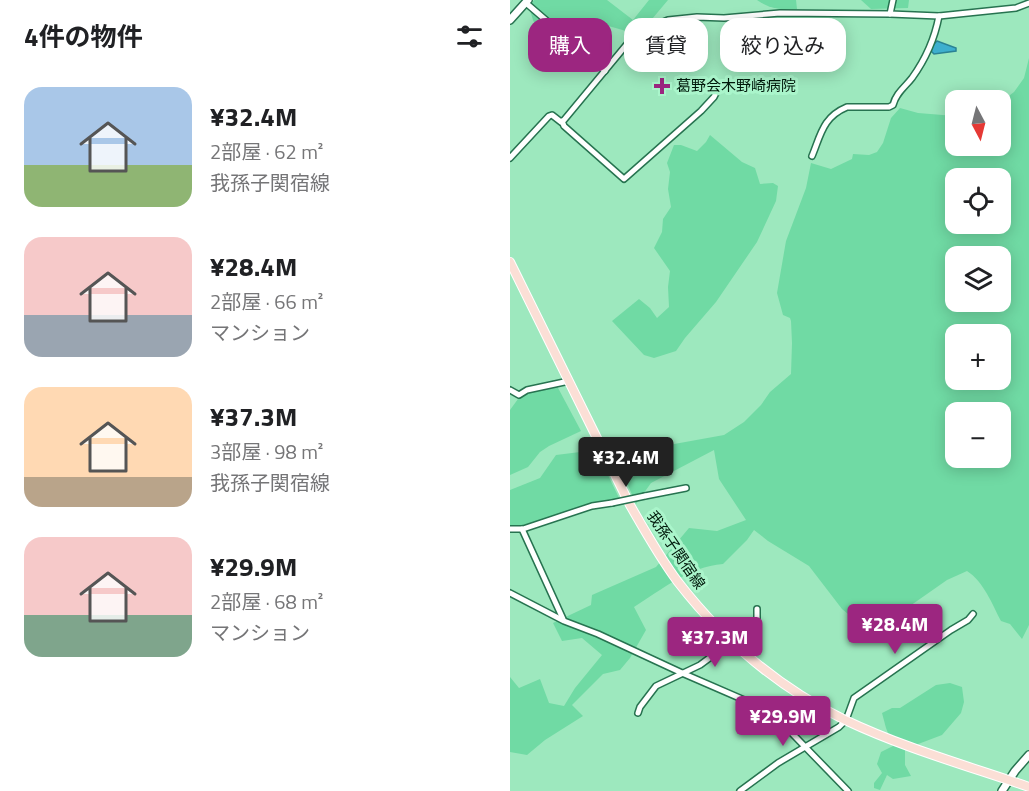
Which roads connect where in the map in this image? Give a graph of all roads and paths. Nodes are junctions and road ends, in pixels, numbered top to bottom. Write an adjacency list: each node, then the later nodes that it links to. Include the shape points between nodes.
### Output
1 (893, 0): 4 (street)
2 (527, 1): 6 (street); 7 (street)
3 (1029, 3): 5 (street, via 1016,8)
4 (890, 14): 5 (street); 8 (street, via 780,13 668,20 649,28 642,26)
5 (939, 16): 12 (street, via 921,64 893,105 841,109 826,122)
6 (546, 18)
7 (510, 20)
8 (612, 62)
9 (604, 72): 11 (street)
10 (717, 91): 11 (street, via 701,111 624,179)
11 (562, 121): 13 (street, via 549,116)
12 (812, 156)
13 (510, 158)
14 (510, 262): 15 (main road, 我孫子関宿線)
15 (568, 381): 16 (street, via 519,395); 24 (main road, 我孫子関宿線, via 652,543 677,581)
16 (510, 390)
17 (686, 488): 19 (street, bridge, via 592,506)
18 (510, 529): 19 (street)
19 (522, 529): 23 (street)
20 (510, 593): 23 (street)
21 (757, 609): 24 (street, via 757,620)
22 (973, 614): 27 (street, via 854,698)
23 (564, 621): 25 (street)
24 (731, 641): 25 (street, via 700,665); 27 (main road, 我孫子関宿線, via 784,684)
25 (682, 673): 26 (street, via 656,686); 28 (street, via 765,709)
26 (638, 714)
27 (846, 720): 28 (street); 30 (main road, 我孫子関宿線)
28 (806, 747): 32 (street); 33 (street)
29 (1029, 755): 30 (street)
30 (1008, 780): 31 (main road, 我孫子関宿線); 34 (street)
31 (1029, 787)
32 (740, 791)
33 (848, 791)
34 (1002, 791)

